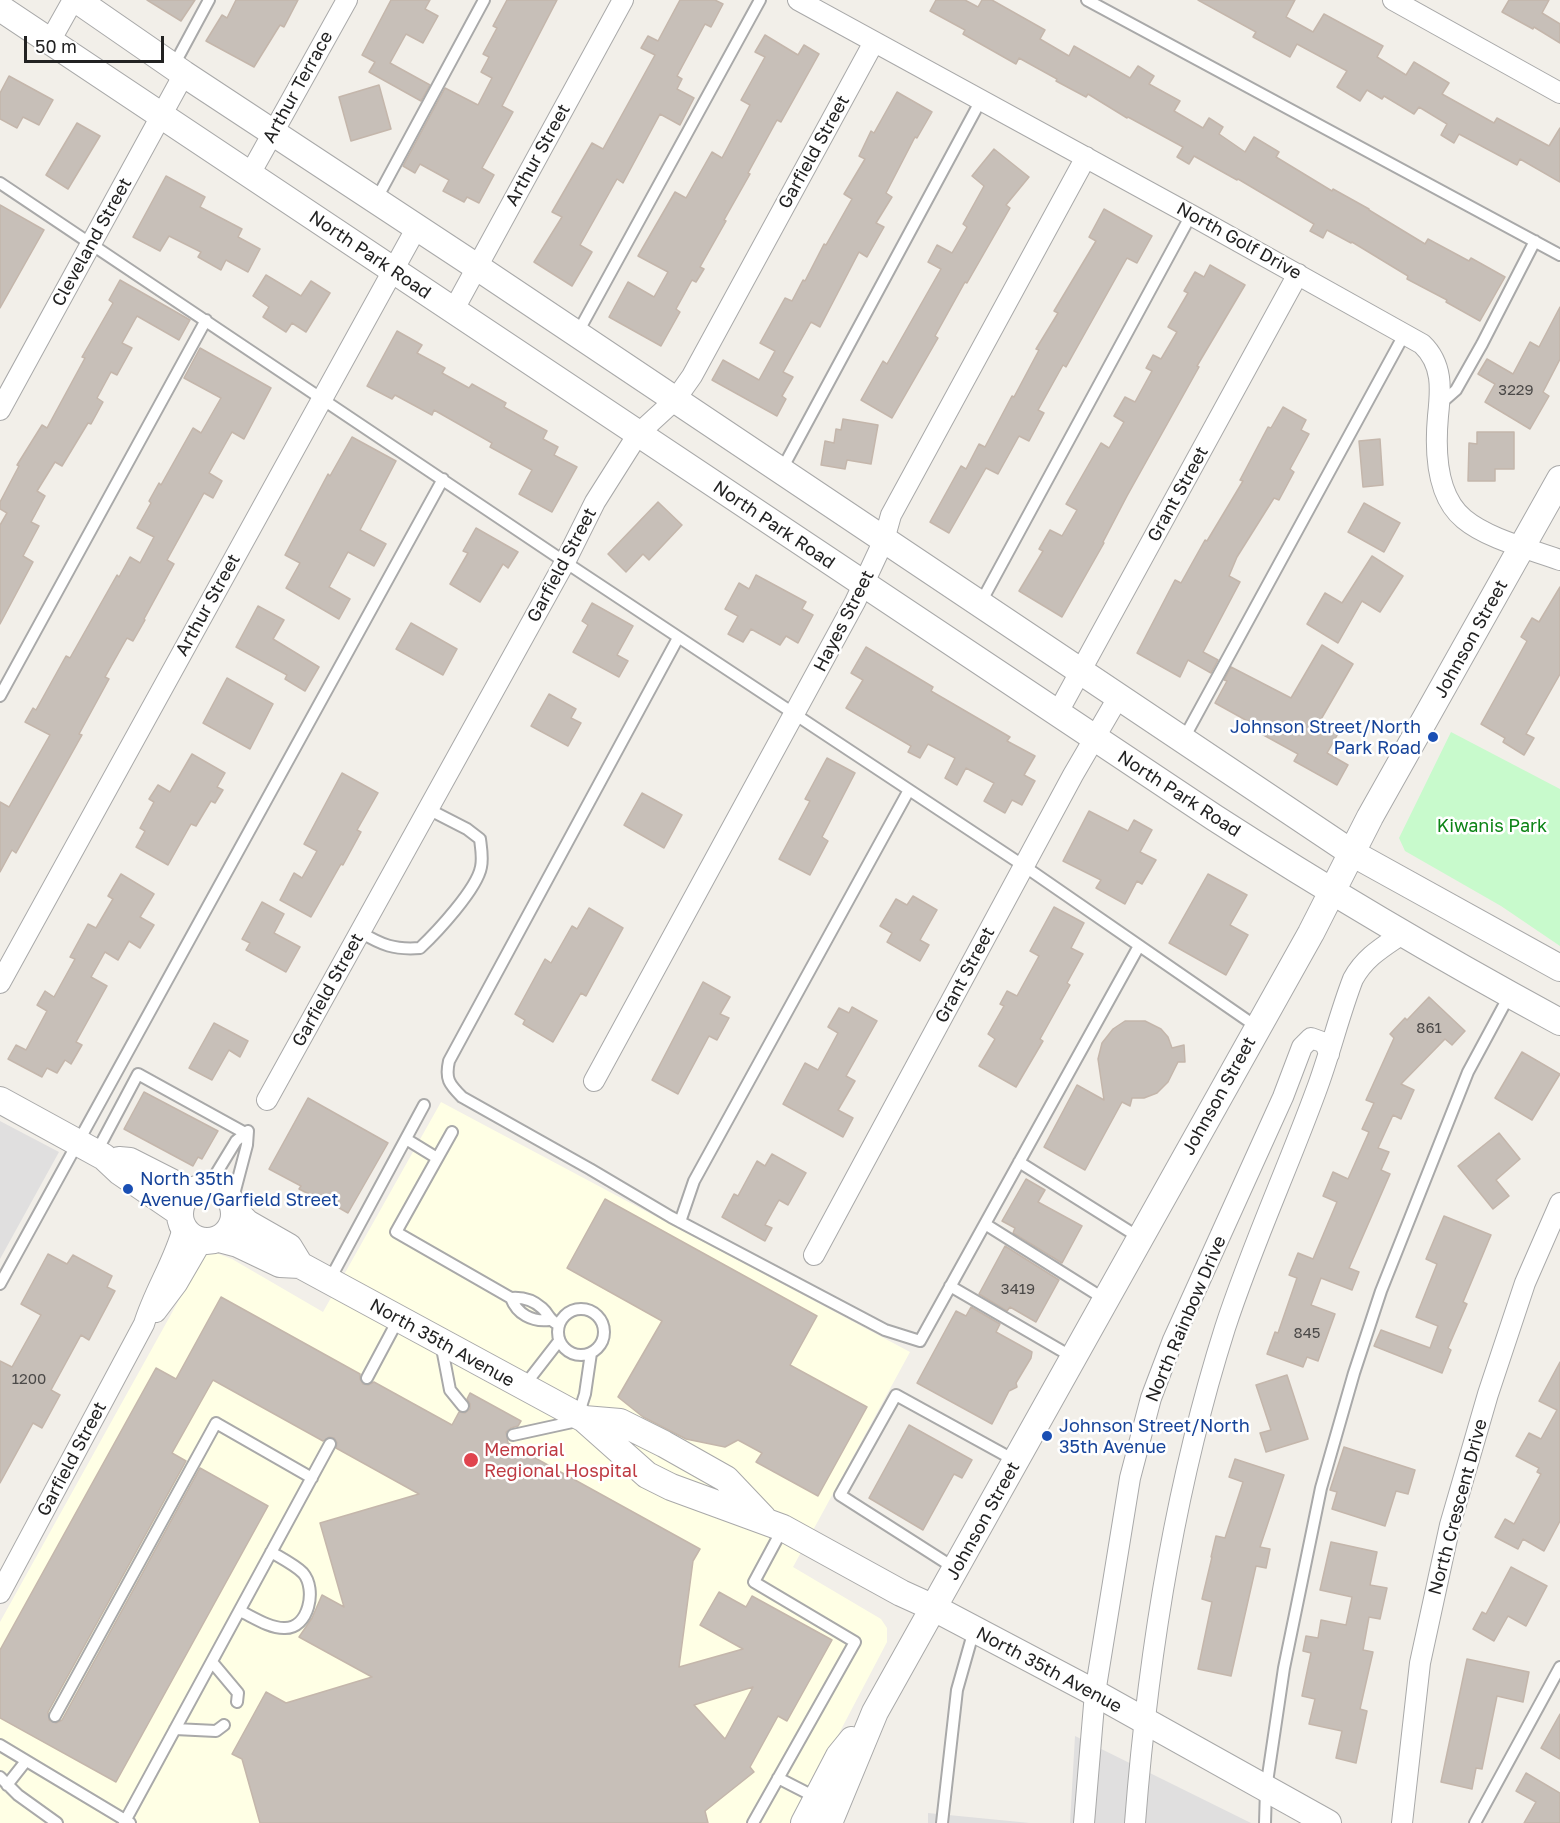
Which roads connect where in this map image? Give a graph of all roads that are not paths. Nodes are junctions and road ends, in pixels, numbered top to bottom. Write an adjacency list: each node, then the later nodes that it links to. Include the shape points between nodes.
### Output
1 (73, 0): 12 (street)
2 (77, 0): 14 (street)
3 (209, 0): 14 (lane)
4 (347, 0): 18 (street, Arthur Terrace)
5 (484, 0): 22 (lane)
6 (623, 0): 28 (street, Arthur Street)
7 (760, 0): 34 (lane)
8 (798, 0): 13 (street, North Golf Drive)
9 (1087, 0): 25 (lane)
10 (1393, 0): 15 (street)
11 (0, 8): 12 (street, North Park Road)
12 (50, 41): 17 (street, North Park Road)
13 (874, 42): 16 (street, North Golf Drive); 36 (street, Garfield Street, via 692,376)
14 (178, 70): 17 (street, Cleveland Street); 18 (street)
15 (1560, 93)
16 (981, 100): 19 (street, North Golf Drive); 40 (lane)
17 (162, 114): 20 (street, North Park Road); 26 (street, Cleveland Street)
18 (273, 132): 20 (street, Arthur Terrace); 22 (street)
19 (1086, 157): 23 (street, North Golf Drive); 43 (street, Hayes Street, via 891,515)
20 (250, 174): 29 (street, North Park Road)
21 (0, 183): 26 (lane)
22 (376, 200): 24 (street)
23 (1191, 215): 30 (street, North Golf Drive); 48 (lane)
24 (417, 227): 28 (street); 29 (street, Arthur Street)
25 (1535, 241): 27 (lane); 37 (lane, via 1456,390)
26 (91, 244): 32 (lane); 38 (street, Cleveland Street)
27 (1560, 255)
28 (477, 267): 31 (street, Arthur Street); 34 (street)
29 (392, 270): 31 (street, North Park Road); 35 (street, Arthur Street)
30 (1299, 274): 33 (street, North Golf Drive); 50 (street, Grant Street)
31 (453, 311): 39 (street, North Park Road)
32 (206, 320): 35 (lane); 51 (lane)
33 (1405, 333): 37 (street, North Golf Drive, via 1434,358); 56 (lane)
34 (577, 335): 36 (street)
35 (322, 397): 42 (lane); 66 (street, Arthur Street)
36 (675, 400): 39 (street, Garfield Street); 40 (street)
37 (1440, 405): 44 (street, North Golf Drive, via 1439,464 1451,503 1457,513 1483,532)
38 (0, 410)
39 (638, 434): 46 (street, Garfield Street, via 595,502); 47 (street, North Park Road)
40 (781, 471): 43 (street)
41 (1560, 479): 44 (street, Johnson Street)
42 (443, 480): 46 (lane); 78 (lane)
43 (884, 540): 47 (street, Hayes Street); 48 (street)
44 (1522, 546): 45 (street, North Golf Drive); 59 (street, Johnson Street)
45 (1560, 560)
46 (565, 562): 49 (lane); 58 (street, Garfield Street)
47 (863, 584): 53 (street, Hayes Street); 54 (street, North Park Road)
48 (980, 604): 50 (street)
49 (678, 638): 53 (lane); 84 (lane, via 449,1060 446,1074 462,1097)
50 (1081, 671): 52 (street); 54 (street, Grant Street)
51 (0, 696)
52 (1119, 696): 55 (street, Grant Street); 56 (street)
53 (794, 714): 57 (lane); 71 (street, Hayes Street)
54 (1057, 714): 55 (street, North Park Road)
55 (1094, 738): 60 (street, Grant Street); 61 (street, North Park Road)
56 (1183, 740): 59 (street)
57 (909, 790): 60 (lane); 84 (lane, via 694,1181)
58 (428, 809): 62 (street, Garfield Street); 62 (lane, via 480,839 481,868 474,881 465,897 420,948 398,949)
59 (1352, 853): 61 (street, Johnson Street); 65 (street)
60 (1024, 866): 64 (lane); 87 (street, Grant Street)
61 (1332, 892): 63 (street, North Park Road); 69 (street, Johnson Street)
62 (360, 932): 73 (street, Garfield Street)
63 (1402, 934): 67 (street, North Park Road); 70 (street, North Rainbow Drive, via 1369,957 1358,970)
64 (1139, 946): 69 (lane); 80 (lane)
65 (1560, 968)
66 (0, 983)
67 (1510, 994): 68 (street, North Park Road); 127 (lane, via 1468,1072 1381,1291 1354,1373 1321,1488 1301,1581)
68 (1560, 1022)
69 (1257, 1028): 86 (street, Johnson Street)
70 (1329, 1054): 116 (street, North Rainbow Drive, via 1325,1043 1311,1038 1302,1047 1151,1398 1130,1478); 120 (street, North Rainbow Drive, via 1222,1339 1187,1464 1161,1593)
71 (594, 1081)
72 (0, 1100): 78 (street, North 35th Avenue)
73 (267, 1100)
74 (424, 1106): 77 (lane)
75 (452, 1132): 79 (lane)
76 (245, 1133): 78 (lane, via 138,1074); 82 (lane, via 248,1131 247,1146); 83 (lane, via 236,1141)
77 (406, 1139): 79 (lane); 89 (lane)
78 (92, 1151): 83 (street, North 35th Avenue); 90 (lane)
79 (438, 1158): 94 (lane, via 396,1232 511,1298 522,1297 544,1309)
80 (1019, 1162): 85 (lane); 86 (lane)
81 (1560, 1203): 139 (street, North Crescent Drive, via 1525,1284 1450,1525 1420,1663)
82 (233, 1206): 83 (street, via 231,1227); 83 (street, North 35th Avenue, via 218,1189); 88 (street, North 35th Avenue, via 247,1223 288,1247)
83 (197, 1217): 88 (street, North 35th Avenue, via 238,1244 280,1264); 110 (street, Garfield Street, via 179,1244 144,1324)
84 (680, 1222): 91 (lane, via 885,1330 920,1341)
85 (985, 1224): 91 (lane); 92 (lane)
86 (1140, 1238): 92 (street, Johnson Street)
87 (814, 1255)
88 (300, 1264): 89 (street, North 35th Avenue)
89 (329, 1281): 93 (street, North 35th Avenue)
90 (0, 1284)
91 (950, 1286): 98 (lane)
92 (1106, 1300): 98 (street, Johnson Street)
93 (399, 1318): 95 (street, North 35th Avenue); 99 (lane)
94 (554, 1322): 96 (lane); 97 (lane, via 573,1310 595,1314 603,1335)
95 (440, 1340): 100 (street, North 35th Avenue); 101 (lane, via 450,1390)
96 (559, 1341): 97 (lane, via 576,1355); 100 (lane)
97 (591, 1353): 102 (lane)
98 (1074, 1358): 105 (street, Johnson Street)
99 (367, 1378)
100 (523, 1387): 102 (street, North 35th Avenue)
101 (463, 1407)
102 (581, 1418): 103 (lane); 107 (street, North 35th Avenue, via 647,1475); 107 (street, North 35th Avenue, via 620,1422 716,1473)
103 (513, 1435)
104 (330, 1444): 106 (lane)
105 (1016, 1461): 109 (street, Johnson Street); 109 (lane, via 896,1395 840,1496)
106 (312, 1478): 108 (lane); 119 (lane, via 216,1423)
107 (776, 1525): 111 (street, North 35th Avenue); 125 (lane, via 754,1582 855,1642)
108 (271, 1552): 112 (lane); 112 (lane, via 302,1572 307,1581 312,1592 302,1618 293,1627 283,1628)
109 (956, 1569): 111 (street, Johnson Street)
110 (0, 1593)
111 (934, 1608): 113 (street, North 35th Avenue); 118 (street, Johnson Street)
112 (240, 1611): 114 (lane)
113 (974, 1629): 116 (street, North 35th Avenue); 134 (lane, via 957,1690)
114 (212, 1662): 117 (lane, via 238,1693); 122 (lane)
115 (1560, 1667): 140 (lane)
116 (1095, 1693): 120 (street, North 35th Avenue); 135 (street, North Rainbow Drive)
117 (237, 1702)
118 (875, 1712): 128 (street, Johnson Street, via 839,1756); 133 (street, Johnson Street)
119 (55, 1716)
120 (1143, 1721): 127 (street, North 35th Avenue); 136 (street, North Rainbow Drive)
121 (224, 1725): 122 (lane, via 216,1731)
122 (175, 1730): 129 (lane)
123 (0, 1745): 124 (lane)
124 (26, 1761): 126 (lane); 129 (lane)
125 (778, 1778): 128 (lane); 131 (lane)
126 (4, 1781): 130 (lane)
127 (1266, 1789): 137 (lane); 138 (street, North 35th Avenue)
128 (817, 1798): 132 (street, Johnson Street)
129 (127, 1822)
130 (57, 1823)
131 (753, 1823)
132 (804, 1823)
133 (829, 1823)
134 (942, 1823)
135 (1084, 1823)
136 (1135, 1823)
137 (1265, 1823)
138 (1328, 1823)
139 (1402, 1823)
140 (1475, 1823)

